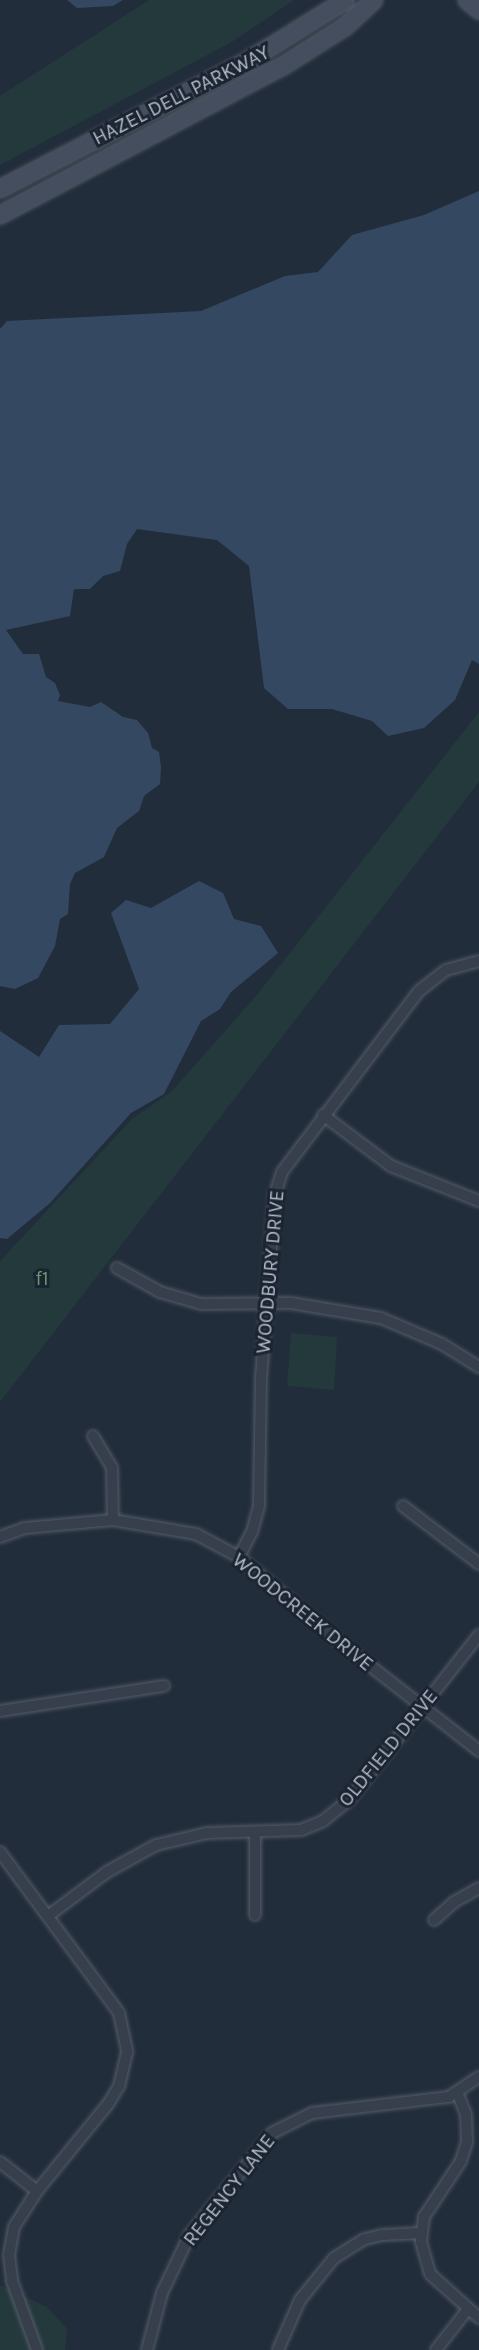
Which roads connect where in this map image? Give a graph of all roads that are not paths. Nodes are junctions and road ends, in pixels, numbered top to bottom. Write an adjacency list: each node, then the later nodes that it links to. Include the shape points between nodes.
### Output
1 (346, 0): 5 (main road, HAZEL DELL PARKWAY, via 249,62)
2 (374, 0): 6 (main road, HAZEL DELL PARKWAY, via 346,26 283,66 48,186)
3 (467, 0): 4 (main road)
4 (479, 10)
5 (0, 189)
6 (0, 215)
7 (479, 961): 8 (street, WOODBURY DRIVE, via 459,965 427,982)
8 (323, 1115): 9 (street, via 391,1166); 11 (street, WOODBURY DRIVE, via 292,1155 277,1183)
9 (479, 1201)
10 (117, 1268): 11 (street, via 183,1301)
11 (267, 1304): 12 (street, via 315,1305 381,1318 434,1340); 17 (street, WOODBURY DRIVE, via 259,1400 259,1505)
12 (479, 1367)
13 (93, 1436): 15 (street, via 112,1468)
14 (403, 1506): 18 (street)
15 (112, 1520): 16 (street, WOODCREEK DRIVE, via 25,1528); 17 (street, WOODCREEK DRIVE, via 196,1534)
16 (0, 1538)
17 (240, 1557): 21 (street, WOODCREEK DRIVE)
18 (479, 1564)
19 (479, 1635): 21 (street, OLDFIELD DRIVE)
20 (164, 1686): 22 (street)
21 (422, 1706): 23 (street, WOODCREEK DRIVE); 24 (street, OLDFIELD DRIVE, via 340,1808 302,1830)
22 (0, 1711)
23 (479, 1751)
24 (255, 1833): 27 (street, OLDFIELD DRIVE, via 207,1833 156,1845 117,1865); 28 (street)
25 (0, 1852): 27 (street)
26 (479, 1888): 29 (street, via 454,1902)
27 (48, 1916): 33 (street, via 119,2013 127,2052 119,2086 108,2104)
28 (255, 1916)
29 (434, 1920)
30 (479, 2077): 31 (street, REGENCY LANE)
31 (457, 2092): 34 (street, via 468,2129 465,2152 429,2207); 38 (street, REGENCY LANE, via 419,2103 312,2113 272,2133 189,2236 162,2293)
32 (0, 2162): 33 (street)
33 (38, 2191): 37 (street, via 14,2227 9,2255 12,2281)
34 (421, 2233): 35 (street, via 422,2255 430,2274); 39 (street, via 381,2235 334,2258 300,2300)
35 (468, 2309): 36 (street); 40 (street)
36 (479, 2318)
37 (37, 2350)
38 (147, 2350)
39 (278, 2350)
40 (435, 2350)

